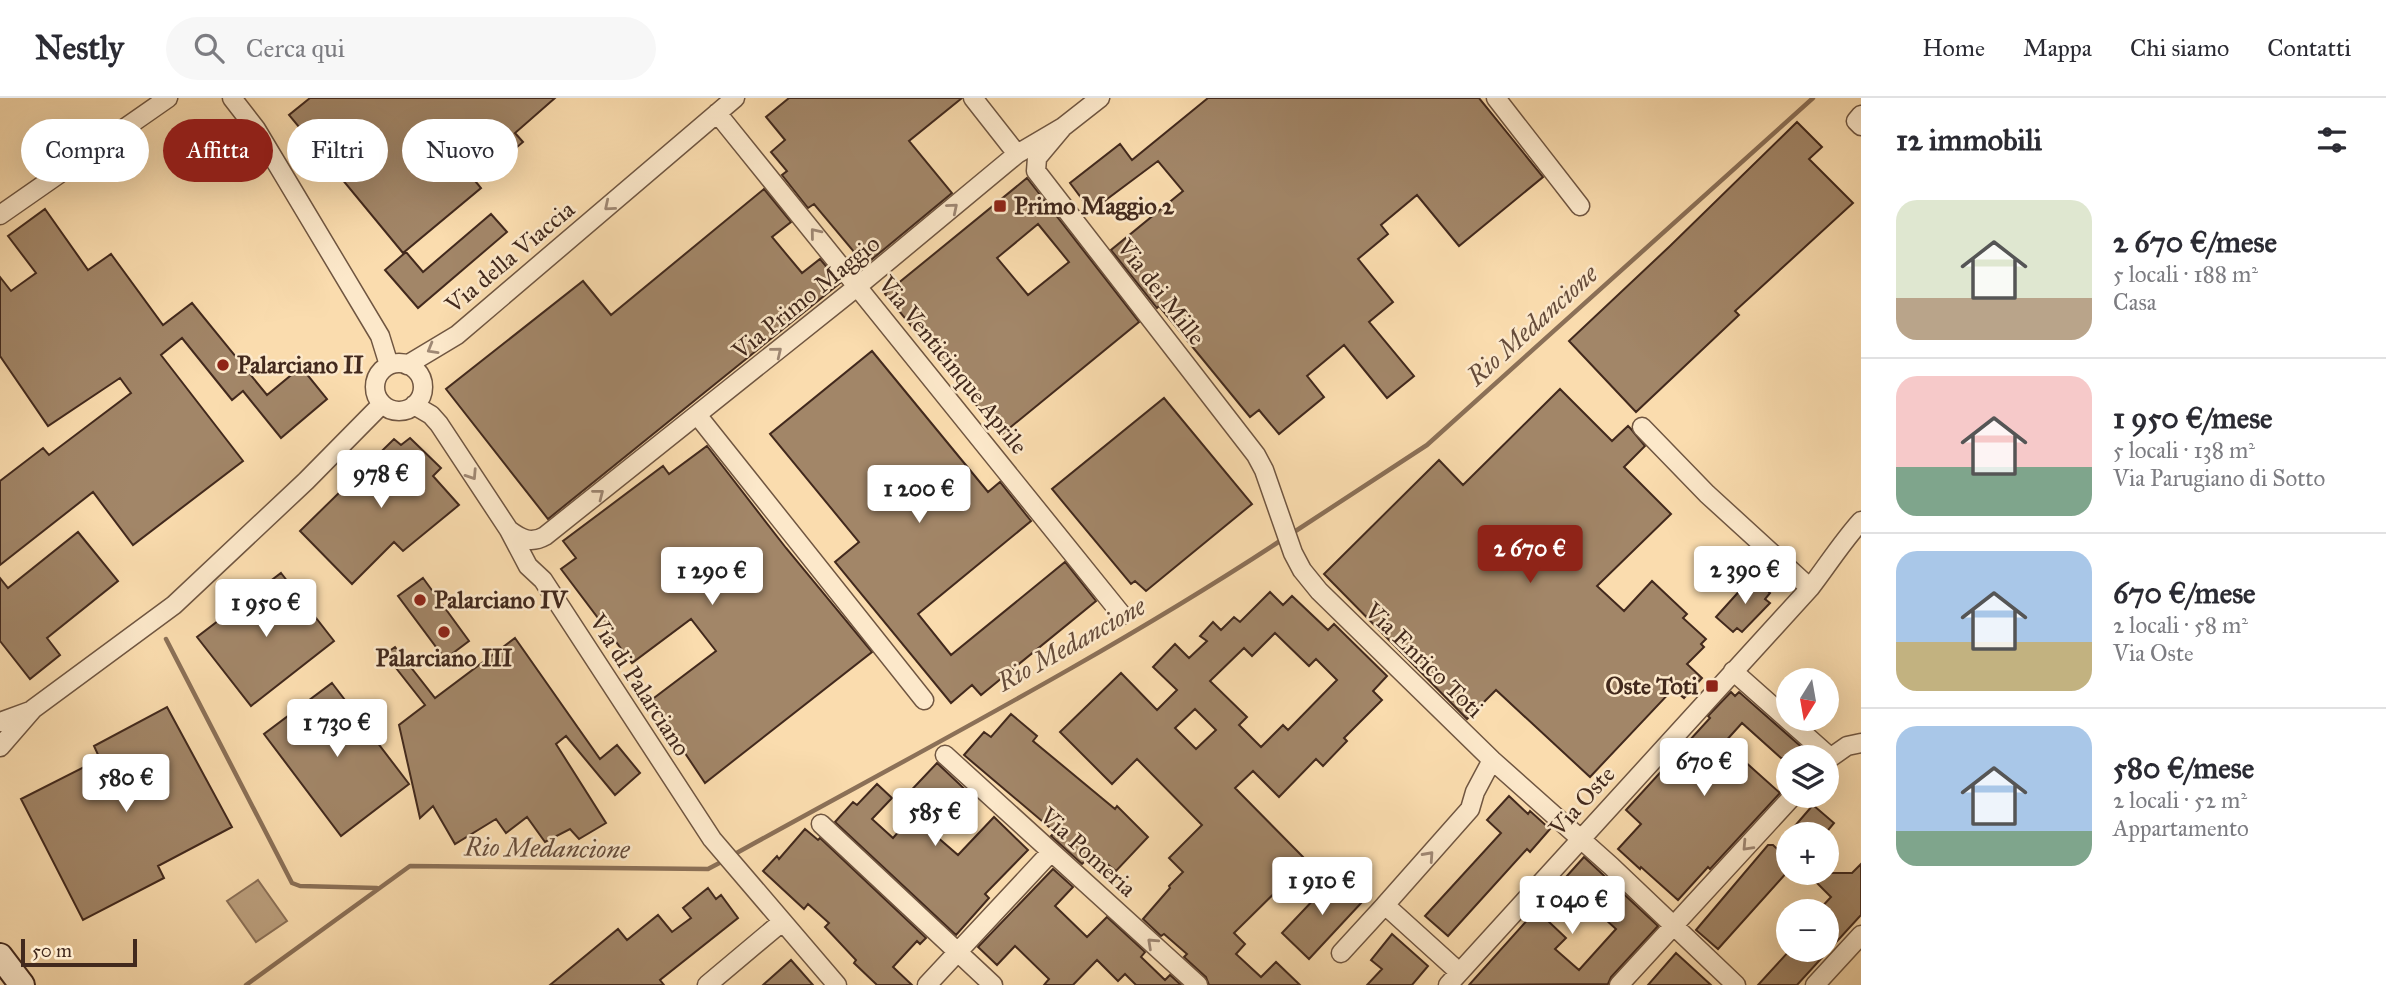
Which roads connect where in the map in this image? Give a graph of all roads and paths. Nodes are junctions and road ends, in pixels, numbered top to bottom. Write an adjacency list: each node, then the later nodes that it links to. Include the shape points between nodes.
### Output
1 (169, 98): 13 (street)
2 (232, 98): 15 (street, via 256,129)
3 (735, 98): 7 (street, Via della Viaccia)
4 (973, 98): 11 (street)
5 (1100, 98): 10 (street, Via Primo Maggio)
6 (1496, 98): 12 (street)
7 (718, 113): 14 (street, Via Venticinque Aprile, one-way to 7); 15 (street, Via della Viaccia, one-way to 15, via 457,335)
8 (1861, 115): 9 (street, via 1856,121)
9 (1861, 126)
10 (1063, 127): 11 (street, Via Primo Maggio); 20 (street, Via dei Mille, via 1037,158 1036,171 1256,455)
11 (1017, 154): 14 (street, Via Primo Maggio, one-way to 11)
12 (1580, 206)
13 (0, 215)
14 (858, 286): 18 (street, Via Primo Maggio, one-way to 14); 28 (street, Via Venticinque Aprile)
15 (398, 365): 16 (street, via 378,375 375,383); 17 (street, via 420,375 422,391)
16 (382, 404): 17 (street, via 394,410); 31 (street, via 174,605)
17 (414, 405): 22 (street, Via di Palarciano, one-way to 22, via 439,424)
18 (698, 416): 23 (street, Via Primo Maggio, one-way to 18); 30 (street)
19 (1642, 427): 27 (street)
20 (1272, 489): 38 (street, Via Enrico Toti, via 1293,553 1319,591)
21 (1861, 521): 25 (street, Via Oste)
22 (509, 530): 23 (street, via 529,541); 26 (street, Via di Palarciano, via 528,566)
23 (545, 536): 26 (street, via 539,555)
24 (1861, 536): 25 (street, Via Oste)
25 (1835, 556): 27 (street, Via Oste)
26 (543, 580): 44 (street, Via di Palarciano, via 712,839)
27 (1810, 588): 29 (street, Via Oste)
28 (1122, 615)
29 (1733, 671): 34 (street); 41 (street, Via Oste)
30 (924, 700)
31 (33, 709): 32 (street); 35 (street)
32 (0, 722)
33 (1861, 743): 36 (street)
34 (1814, 745)
35 (0, 747)
36 (1839, 752)
37 (945, 755): 42 (street, Via Pomeria)
38 (1492, 760): 41 (street, Via Enrico Toti); 43 (street, one-way to 38, via 1470,809)
39 (1782, 808): 45 (street, one-way to 45)
40 (821, 824): 47 (street)
41 (1581, 839): 45 (street, Via Enrico Toti); 50 (street, Via Oste)
42 (1051, 852): 47 (street); 56 (street, Via Pomeria, one-way to 42)
43 (1385, 905): 48 (street); 50 (street)
44 (782, 922): 52 (street); 53 (street, Via di Palarciano)
45 (1673, 926): 57 (street); 58 (street, Via Enrico Toti)
46 (1861, 935): 59 (street)
47 (957, 952): 54 (street); 55 (street)
48 (1341, 953)
49 (0, 956): 51 (street)
50 (1453, 978)
51 (22, 985)
52 (707, 985)
53 (837, 985)
54 (927, 985)
55 (993, 985)
56 (1198, 985)
57 (1619, 985)
58 (1736, 985)
59 (1815, 985)

